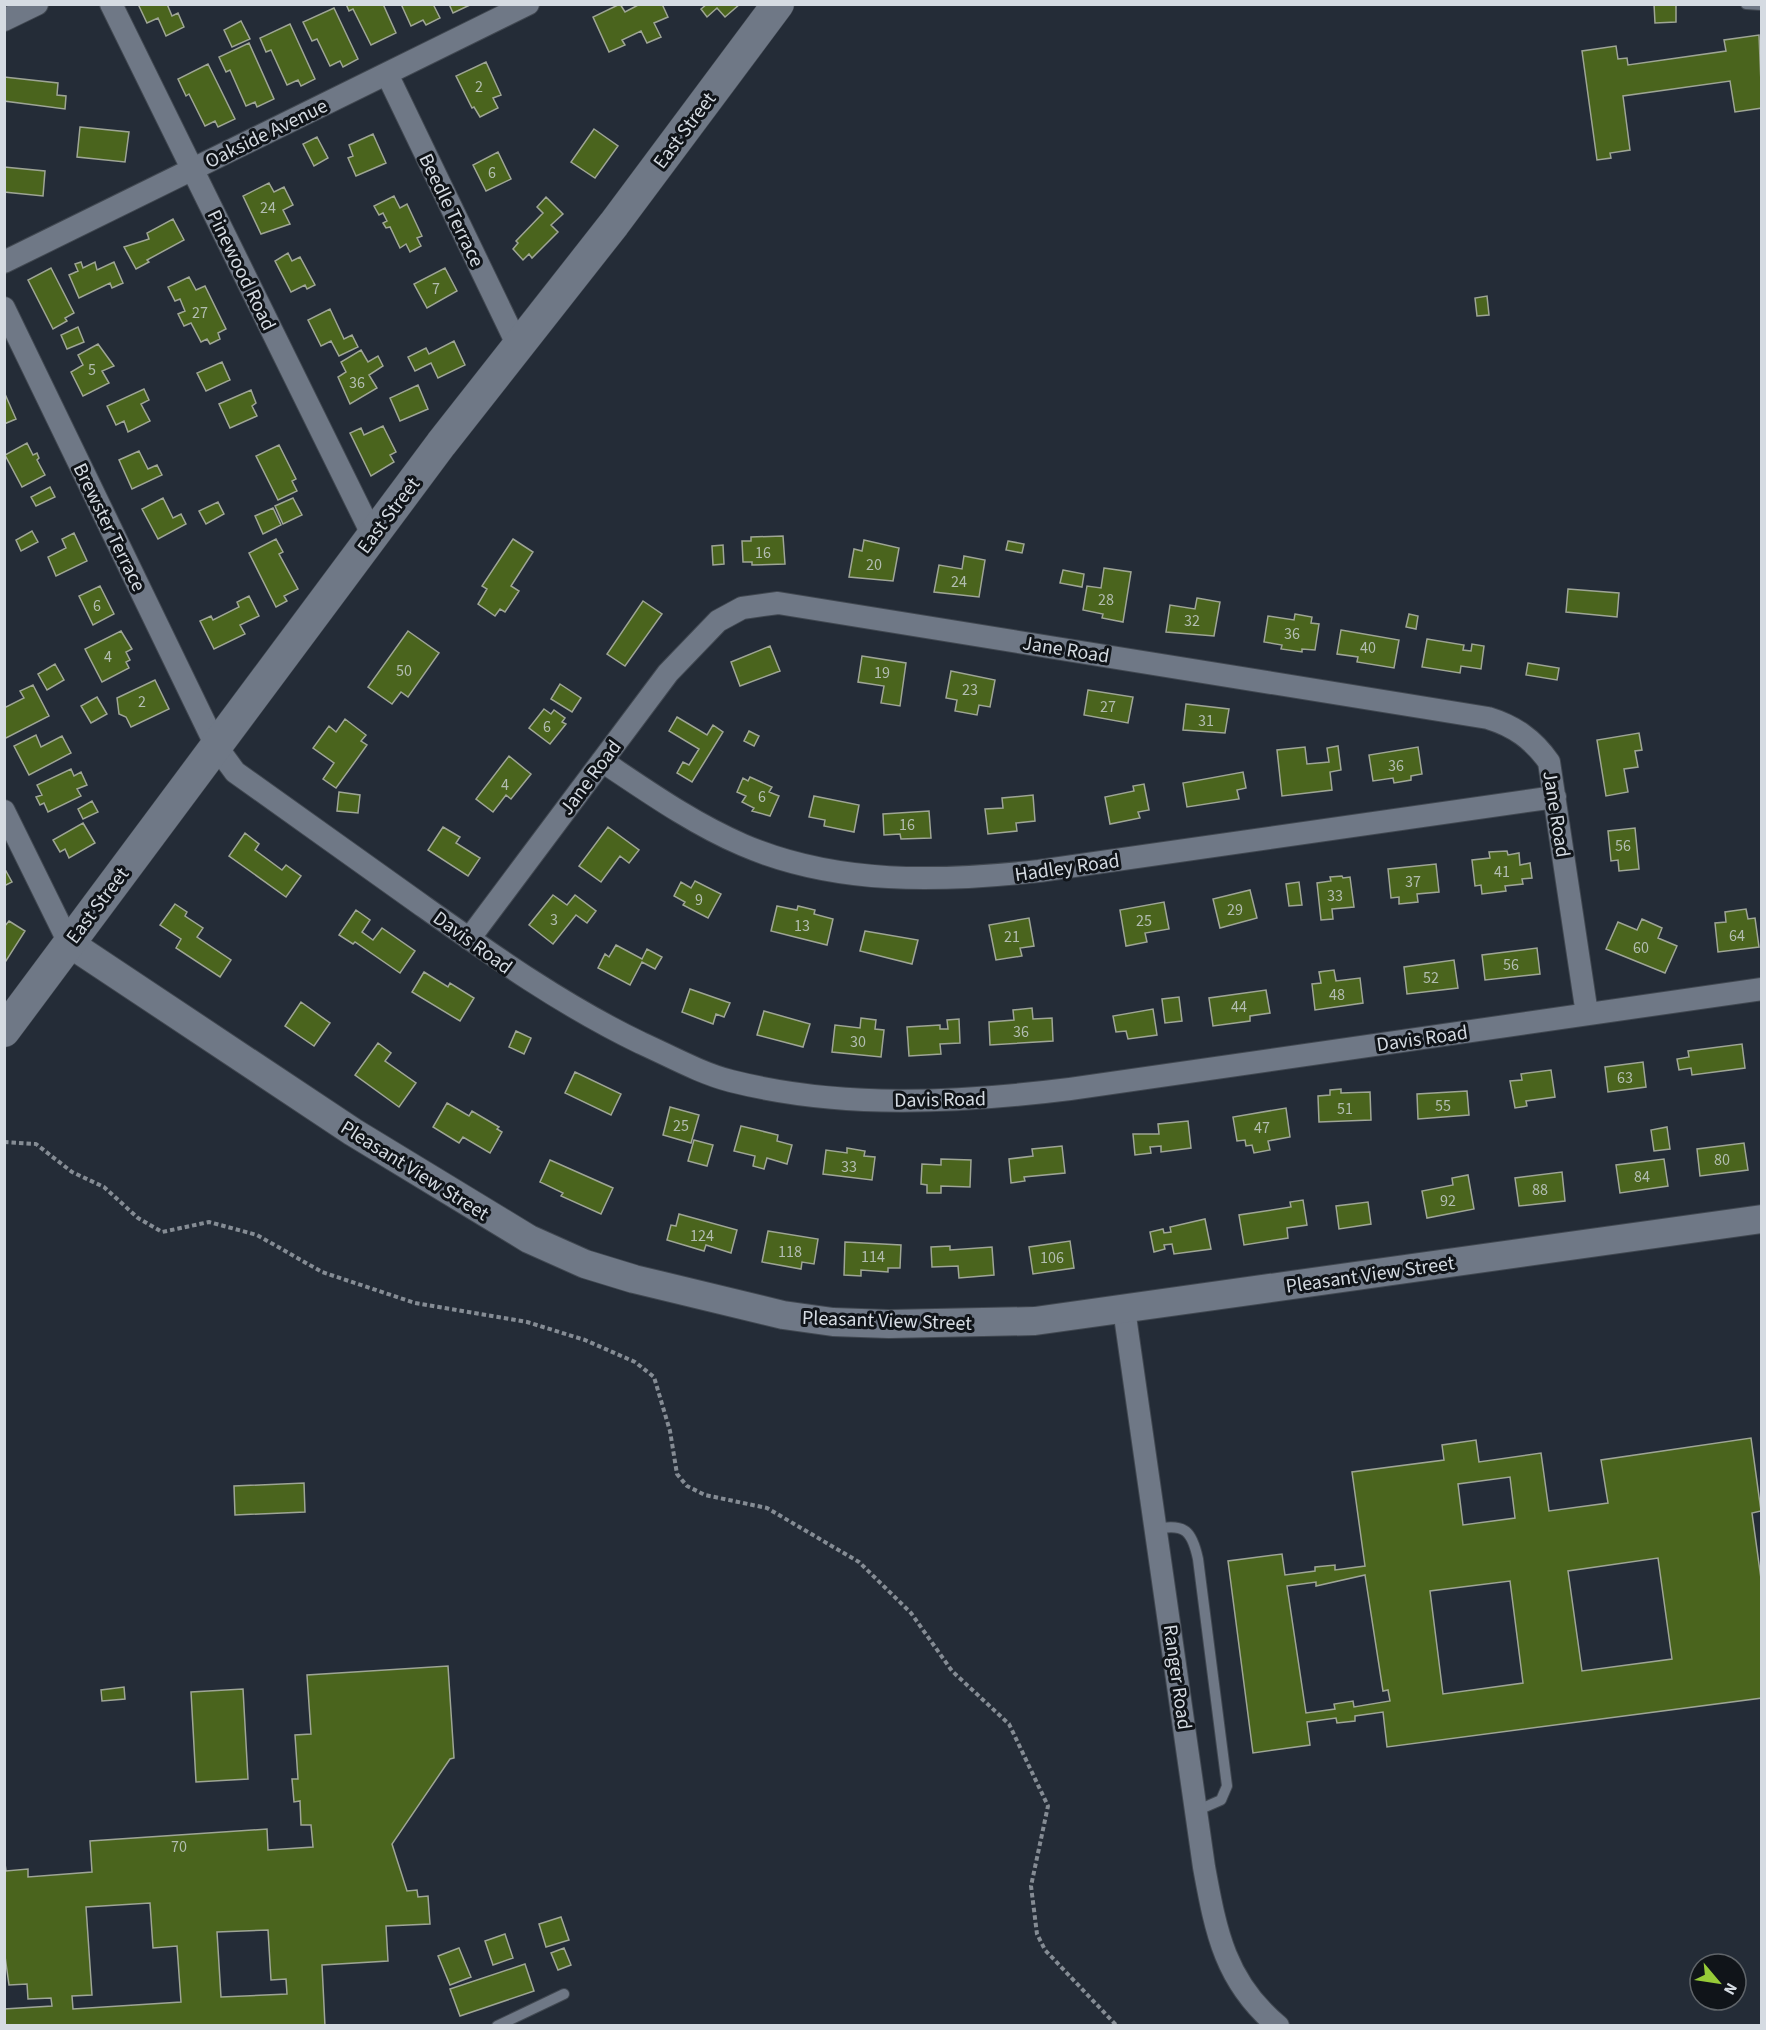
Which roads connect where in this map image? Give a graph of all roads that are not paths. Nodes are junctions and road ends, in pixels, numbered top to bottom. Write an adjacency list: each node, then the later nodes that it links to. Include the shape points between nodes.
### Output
1 (37, 4): 7 (street)
2 (111, 4): 9 (street, Pinewood Road)
3 (528, 4): 8 (street, Oakside Avenue)
4 (778, 4): 12 (main road, East Street)
5 (1746, 4): 6 (lane)
6 (1761, 5)
7 (4, 20)
8 (387, 74): 9 (street, Oakside Avenue); 12 (street, Beedle Terrace)
9 (192, 170): 10 (street, Oakside Avenue); 13 (street, Pinewood Road)
10 (4, 262)
11 (4, 308): 14 (street, Brewster Terrace)
12 (518, 346): 13 (main road, East Street)
13 (373, 536): 14 (main road, East Street)
14 (216, 746): 18 (street, Davis Road, via 235,772); 19 (main road, East Street)
15 (602, 761): 16 (street, Hadley Road, via 678,812 743,845 795,863 866,876 915,879 970,879 1039,871); 16 (street, Jane Road, via 668,673 718,621 742,608 778,603 1488,718 1508,724 1537,746 1549,762); 18 (street, Jane Road)
16 (1555, 797): 21 (street, Jane Road)
17 (4, 811): 19 (street)
18 (469, 939): 21 (street, Davis Road, via 529,982 603,1024 730,1081 795,1093 911,1102 1059,1090)
19 (69, 943): 22 (main road, East Street); 24 (street, Pleasant View Street, via 352,1132 520,1233 585,1264 730,1304 833,1322 992,1323)
20 (1761, 989): 21 (street, Davis Road)
21 (1587, 1014)
22 (4, 1031)
23 (1761, 1219): 24 (street, Pleasant View Street)
24 (1124, 1310): 25 (street, Ranger Road)
25 (1156, 1529): 26 (street, Ranger Road); 26 (lane, via 1175,1525 1186,1531 1195,1543 1198,1559 1227,1786 1221,1800)
26 (1196, 1811): 29 (street, Ranger Road, via 1215,1925 1226,1961 1247,1996)
27 (564, 1994): 28 (lane)
28 (496, 2025)
29 (1278, 2025)

